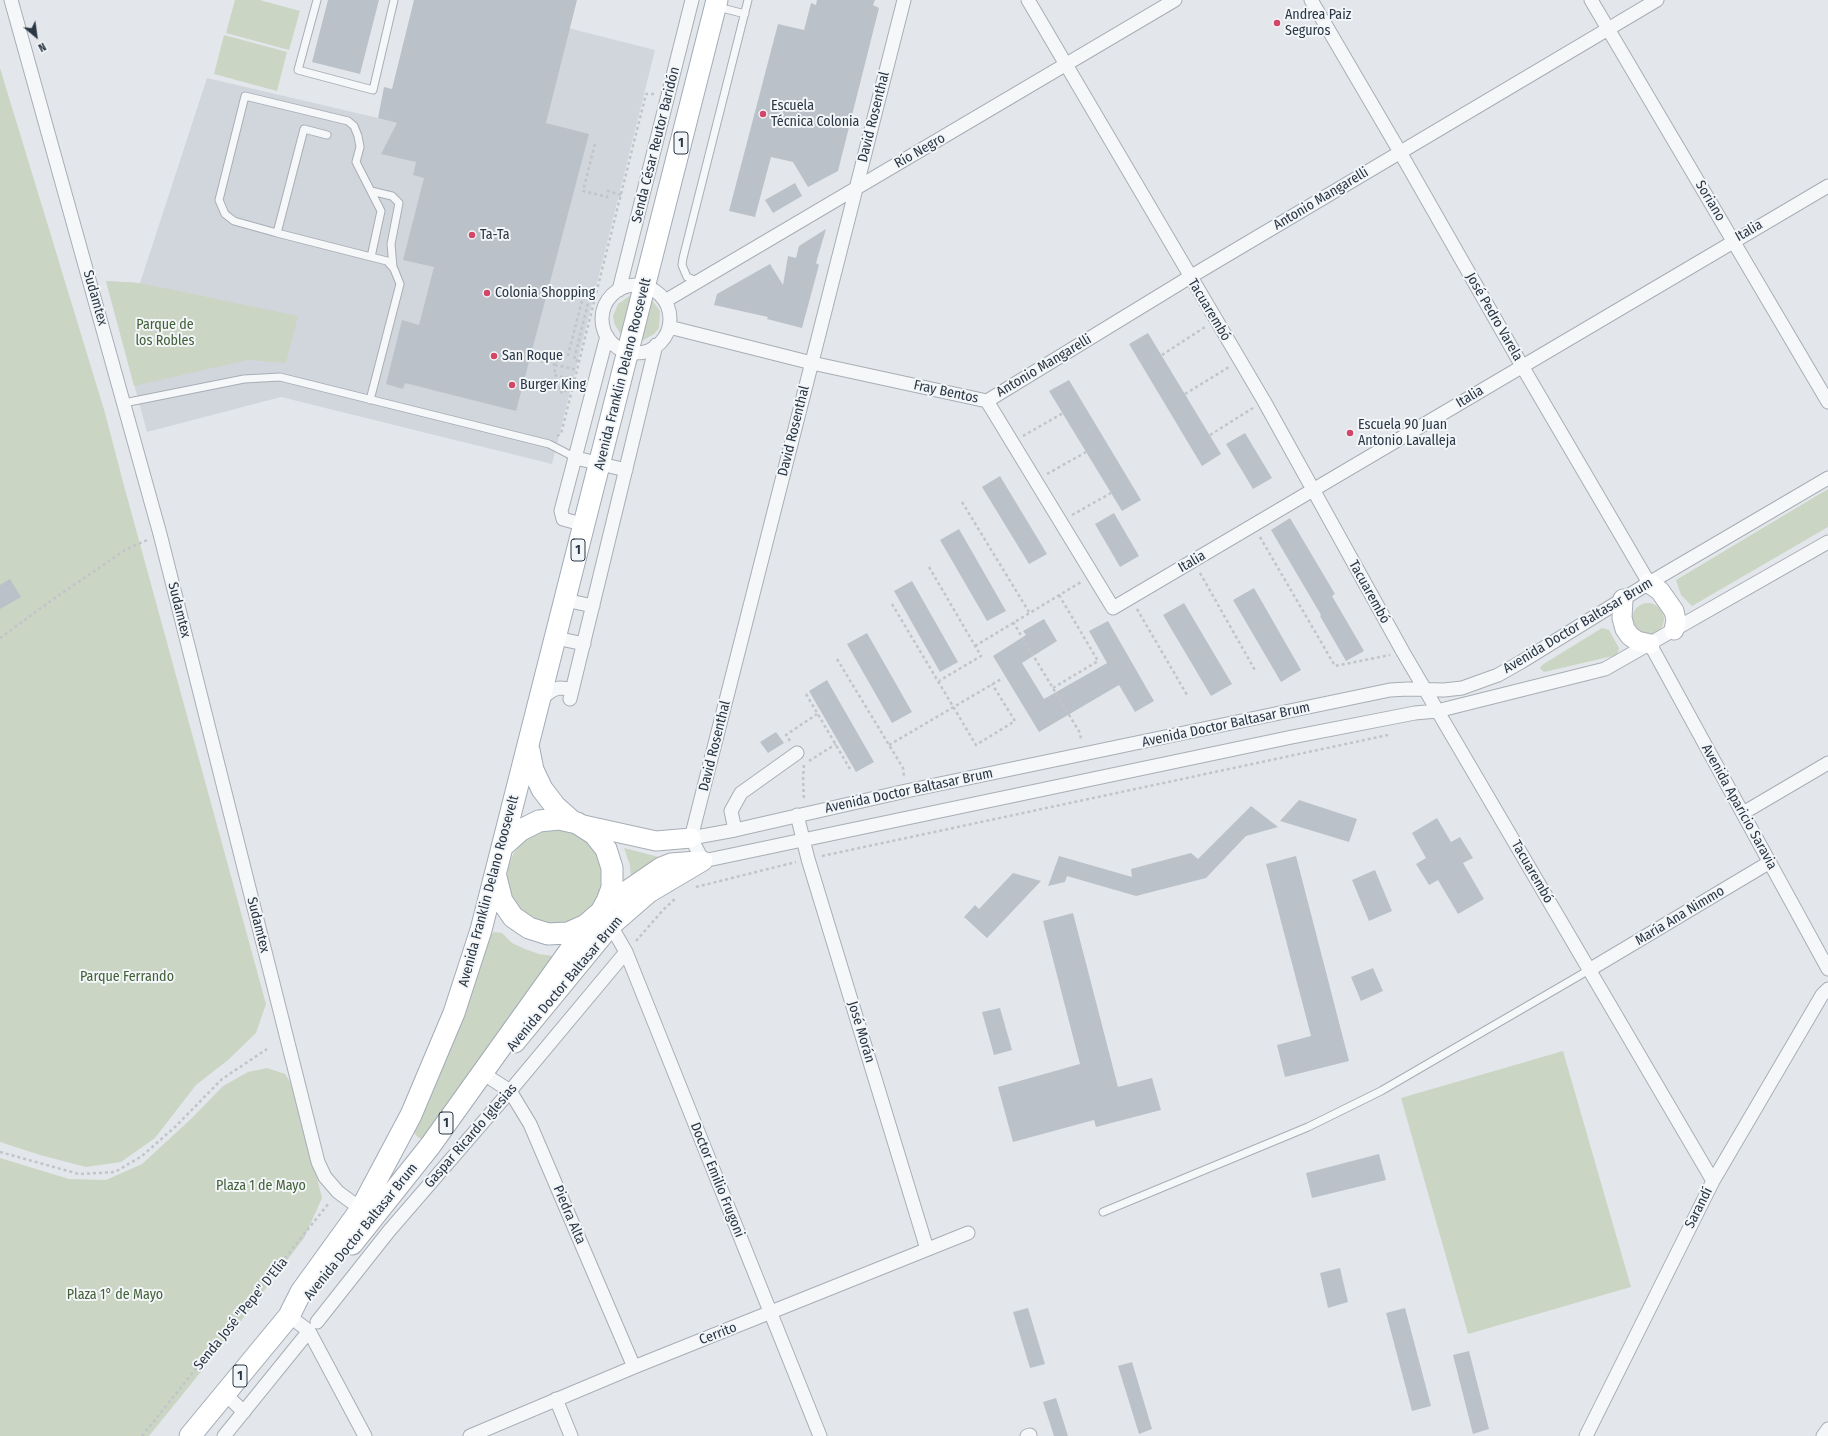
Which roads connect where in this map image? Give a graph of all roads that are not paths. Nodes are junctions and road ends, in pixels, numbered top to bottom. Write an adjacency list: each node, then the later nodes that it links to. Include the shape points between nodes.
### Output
1 (11, 0): 43 (street, Sudamtex)
2 (317, 0): 3 (lane, via 298,70 373,90)
3 (394, 0)
4 (692, 0): 14 (street, Senda César Reutor Baridón)
5 (748, 0): 13 (lane)
6 (904, 0): 23 (street, David Rosenthal)
7 (1028, 0): 17 (street, Tacuarembó)
8 (1175, 0): 17 (street, Río Negro)
9 (1311, 0): 21 (street, José Pedro Varela)
10 (1591, 0): 15 (street, Soriano)
11 (1656, 0): 15 (street, Antonio Mangarelli)
12 (717, 3): 13 (lane); 16 (main road, Avenida Franklin Delano Roosevelt / 1)
13 (745, 14): 30 (lane, via 683,258 682,266 687,277)
14 (685, 28): 16 (street); 18 (street, Senda César Reutor Baridón)
15 (1607, 29): 21 (street, Antonio Mangarelli); 26 (street, Soriano)
16 (709, 33): 19 (main road, Avenida Franklin Delano Roosevelt / 1)
17 (1066, 65): 23 (street, Río Negro); 29 (street, Tacuarembó)
18 (662, 118): 19 (street); 32 (street, Senda César Reutor Baridón)
19 (686, 123): 31 (main road, Avenida Franklin Delano Roosevelt / 1)
20 (326, 135): 25 (lane, via 304,129)
21 (1400, 152): 29 (street, Antonio Mangarelli); 39 (street, José Pedro Varela)
22 (1828, 186): 26 (street, Italia)
23 (857, 188): 30 (street, Río Negro); 38 (street, David Rosenthal)
24 (371, 191): 25 (lane, via 356,162 360,147 358,136 354,126 348,121 245,96 219,200 225,214 234,221); 27 (lane, via 381,211); 28 (lane, via 392,196 399,203 390,244)
25 (277, 233): 27 (lane)
26 (1733, 241): 39 (street, Italia); 42 (street, Soriano)
27 (371, 257): 28 (lane, via 387,261)
28 (394, 269): 40 (lane, via 400,284)
29 (1190, 277): 41 (street, Antonio Mangarelli); 48 (street, Tacuarembó, via 1264,402)
30 (700, 281): 33 (street, Río Negro)
31 (645, 286): 32 (street, via 628,286); 33 (street); 37 (main road, Avenida Franklin Delano Roosevelt / 1)
32 (619, 290): 35 (street, via 604,310 603,322)
33 (665, 301): 34 (street, via 670,316)
34 (669, 327): 36 (street); 38 (street, Fray Bentos)
35 (607, 336): 37 (street); 44 (street)
36 (656, 345): 37 (street, via 646,351); 46 (street, Avenida Franklin Delano Roosevelt)
37 (628, 352): 45 (main road, Avenida Franklin Delano Roosevelt / 1)
38 (812, 364): 41 (street, Fray Bentos); 70 (street, David Rosenthal)
39 (1522, 366): 48 (street, Italia); 51 (street, José Pedro Varela)
40 (370, 400): 43 (lane, via 280,378 244,379); 44 (lane, via 549,444)
41 (988, 401): 55 (street, Fray Bentos)
42 (1828, 402)
43 (124, 403): 88 (street, Sudamtex, via 160,534 318,1162 325,1177 338,1192)
44 (576, 458): 45 (street); 49 (street, via 561,511 563,519)
45 (600, 464): 46 (street); 49 (main road, Avenida Franklin Delano Roosevelt / 1)
46 (626, 470): 54 (street, Avenida Franklin Delano Roosevelt)
47 (1828, 478): 51 (street, Avenida Doctor Baltasar Brum)
48 (1312, 491): 55 (street, Italia); 60 (street, Tacuarembó)
49 (584, 525): 53 (main road, Avenida Franklin Delano Roosevelt / 1)
50 (1828, 542): 56 (street, Avenida Doctor Baltasar Brum)
51 (1649, 583): 52 (street, Avenida Doctor Baltasar Brum); 56 (street, José Pedro Varela, via 1660,591 1674,611)
52 (1623, 599): 59 (street, via 1622,618 1625,629 1637,641); 60 (street, Avenida Doctor Baltasar Brum, via 1498,675 1462,688)
53 (565, 600): 54 (street); 57 (main road, Avenida Franklin Delano Roosevelt / 1)
54 (593, 606): 58 (street, Avenida Franklin Delano Roosevelt)
55 (1113, 608)
56 (1674, 630): 59 (street, Avenida Doctor Baltasar Brum)
57 (556, 638): 58 (street); 61 (main road, Avenida Franklin Delano Roosevelt / 1)
58 (584, 644): 61 (street, Avenida Franklin Delano Roosevelt, via 571,694 559,688 543,698)
59 (1650, 644): 62 (street, Avenida Doctor Baltasar Brum, via 1605,669); 66 (street, Avenida Aparicio Saravia)
60 (1426, 689): 62 (street, Tacuarembó); 67 (street, Avenida Doctor Baltasar Brum, via 1390,690)
61 (540, 704): 63 (main road, Avenida Franklin Delano Roosevelt / 1)
62 (1437, 710): 71 (street, Avenida Doctor Baltasar Brum, via 1292,737); 78 (street, Tacuarembó)
63 (528, 748): 68 (main road, Avenida Franklin Delano Roosevelt / 1, via 533,770 542,789 555,806); 72 (main road, Avenida Franklin Delano Roosevelt / 1)
64 (801, 759): 69 (street, via 741,793 731,811)
65 (1828, 763): 66 (street)
66 (1743, 813): 74 (street, Avenida Aparicio Saravia)
67 (797, 815): 69 (street, Avenida Doctor Baltasar Brum); 71 (street, José Morán)
68 (575, 822): 70 (street, Avenida Doctor Baltasar Brum, via 656,841); 72 (main road, via 559,819 540,821 521,830); 76 (main road, via 598,838 611,862 612,888)
69 (735, 830): 70 (street, Avenida Doctor Baltasar Brum)
70 (691, 838): 73 (street)
71 (802, 839): 73 (street, Avenida Doctor Baltasar Brum); 91 (street, José Morán)
72 (503, 846): 75 (main road, Avenida Franklin Delano Roosevelt / 1)
73 (703, 861): 76 (street, Avenida Doctor Baltasar Brum, via 671,863 661,867)
74 (1770, 862): 78 (street, María Ana Nimmo); 79 (street, Avenida Aparicio Saravia)
75 (496, 874): 76 (main road, via 498,889 505,907 518,921 541,933 561,934 580,929); 84 (main road, Avenida Franklin Delano Roosevelt / 1, via 454,1013)
76 (602, 918): 77 (street, Doctor Emilio Frugoni); 81 (street, Avenida Doctor Baltasar Brum); 83 (main road, Avenida Doctor Baltasar Brum / 1)
77 (626, 952): 82 (street, Gaspar Ricardo Iglesias); 92 (street, Doctor Emilio Frugoni)
78 (1589, 970): 86 (street, Tacuarembó); 87 (lane, via 1381,1091 1308,1127)
79 (1828, 970)
80 (1828, 989): 86 (street, Sarandí, via 1822,995)
81 (487, 1076): 82 (street, Piedra Alta); 83 (street, Avenida Doctor Baltasar Brum)
82 (510, 1091): 89 (street, Gaspar Ricardo Iglesias); 95 (street, Piedra Alta, via 530,1124)
83 (458, 1106): 85 (main road, Avenida Doctor Baltasar Brum / 1)
84 (401, 1134): 85 (main road, via 404,1143 412,1150); 88 (main road, Avenida Franklin Delano Roosevelt / 1)
85 (430, 1146): 88 (main road, Avenida Doctor Baltasar Brum / 1)
86 (1713, 1181): 106 (street, Sarandí)
87 (1103, 1212)
88 (367, 1213): 89 (street, Sudamtex); 93 (main road, Avenida Doctor Baltasar Brum / 1, via 307,1300)
89 (389, 1231): 94 (street, Gaspar Ricardo Iglesias)
90 (968, 1233): 91 (street, Cerrito)
91 (927, 1249): 92 (street, Cerrito)
92 (770, 1314): 95 (street, Cerrito); 105 (street, Doctor Emilio Frugoni)
93 (289, 1316): 94 (street); 96 (main road, 1)
94 (313, 1326): 98 (street, Gaspar Ricardo Iglesias); 102 (street)
95 (634, 1367): 97 (street, Cerrito)
96 (225, 1394): 98 (street); 100 (main road, 1)
97 (556, 1399): 103 (street, Cerrito); 104 (street)
98 (244, 1412): 101 (street, Gaspar Ricardo Iglesias)
99 (1828, 1429): 107 (street)
100 (190, 1436)
101 (224, 1436)
102 (364, 1436)
103 (470, 1436)
104 (571, 1436)
105 (820, 1436)
106 (1586, 1436)
107 (1823, 1436)

